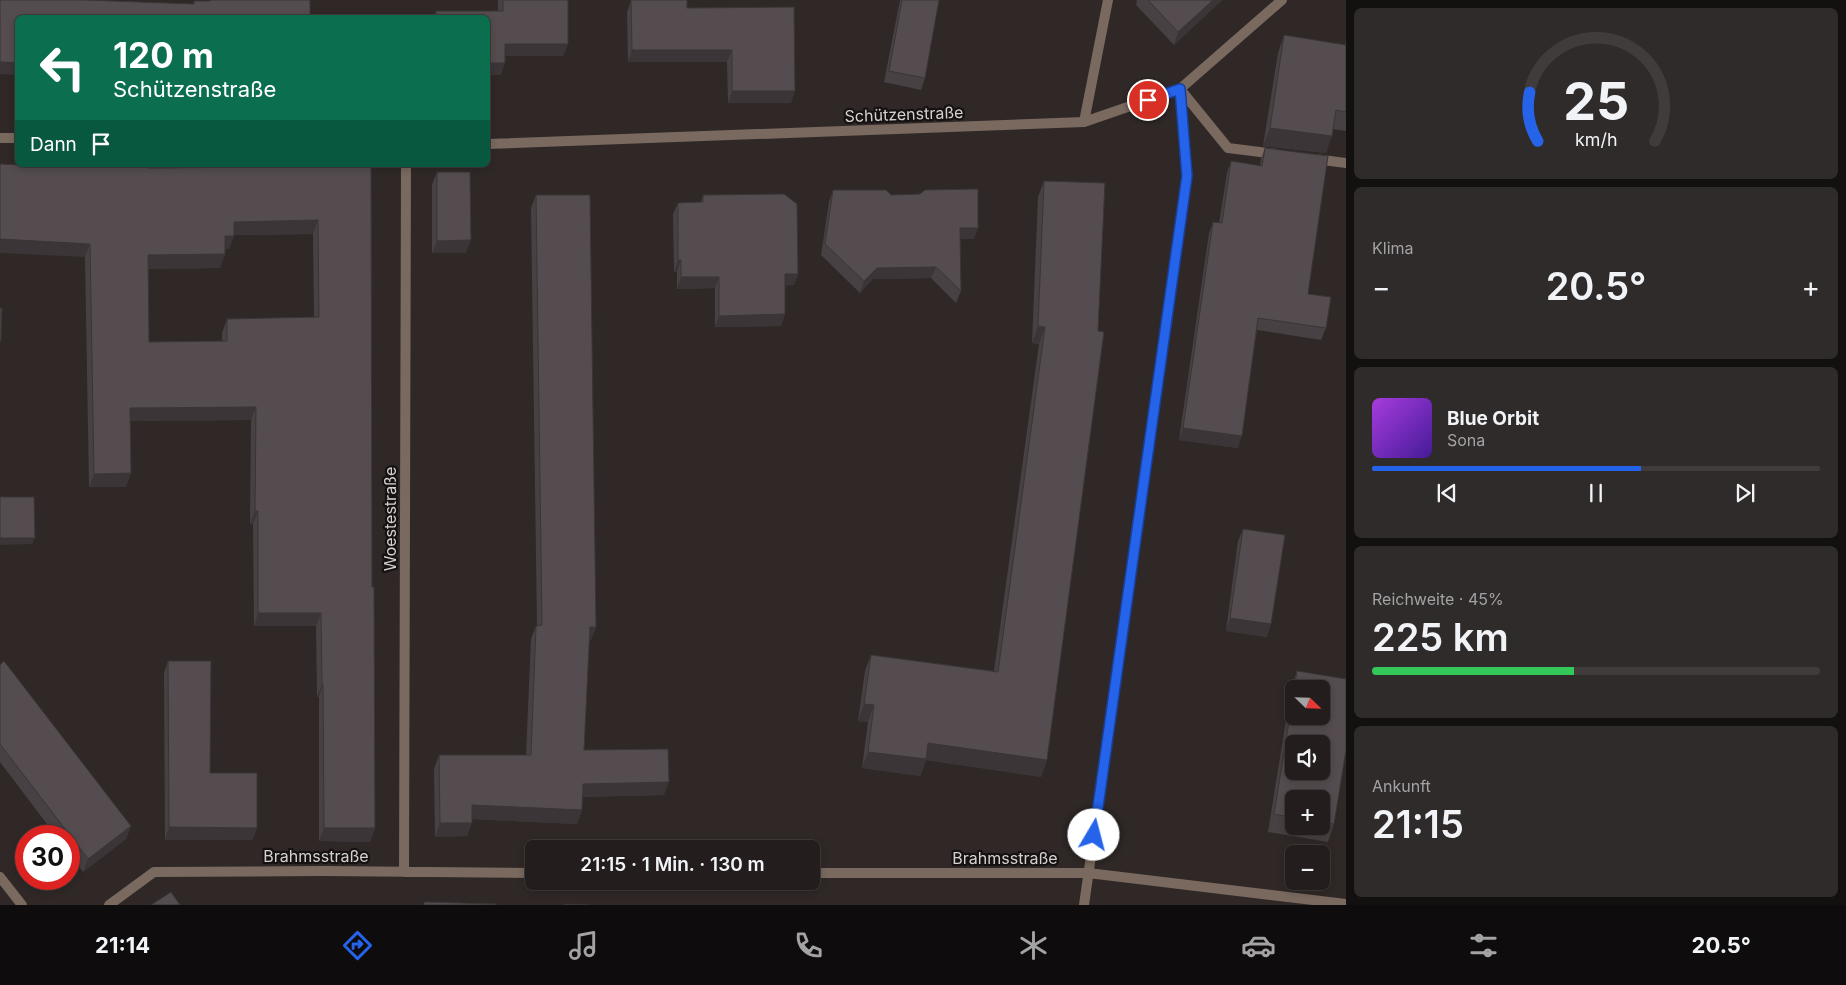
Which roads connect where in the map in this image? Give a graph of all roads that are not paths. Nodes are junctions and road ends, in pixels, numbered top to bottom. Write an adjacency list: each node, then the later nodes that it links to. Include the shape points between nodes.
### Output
1 (1108, 0): 4 (street)
2 (1282, 0): 3 (street, Schützenstraße)
3 (1180, 89): 4 (street, Schützenstraße); 8 (street, via 1228,148); 15 (street, via 1187,176)
4 (1084, 122): 7 (street, Schützenstraße)
5 (0, 138): 6 (street)
6 (15, 138)
7 (490, 144)
8 (1287, 155)
9 (1307, 158): 10 (street)
10 (1346, 163)
11 (406, 167): 12 (street, Woestestraße)
12 (404, 872): 13 (street, Brahmsstraße); 19 (street, Brahmsstraße, via 154,872)
13 (525, 873)
14 (820, 873): 15 (street, Brahmsstraße)
15 (1088, 874): 17 (street, Brahmsstraße); 20 (street)
16 (0, 877): 18 (street)
17 (1346, 904)
18 (22, 905)
19 (109, 905)
20 (1084, 905)

